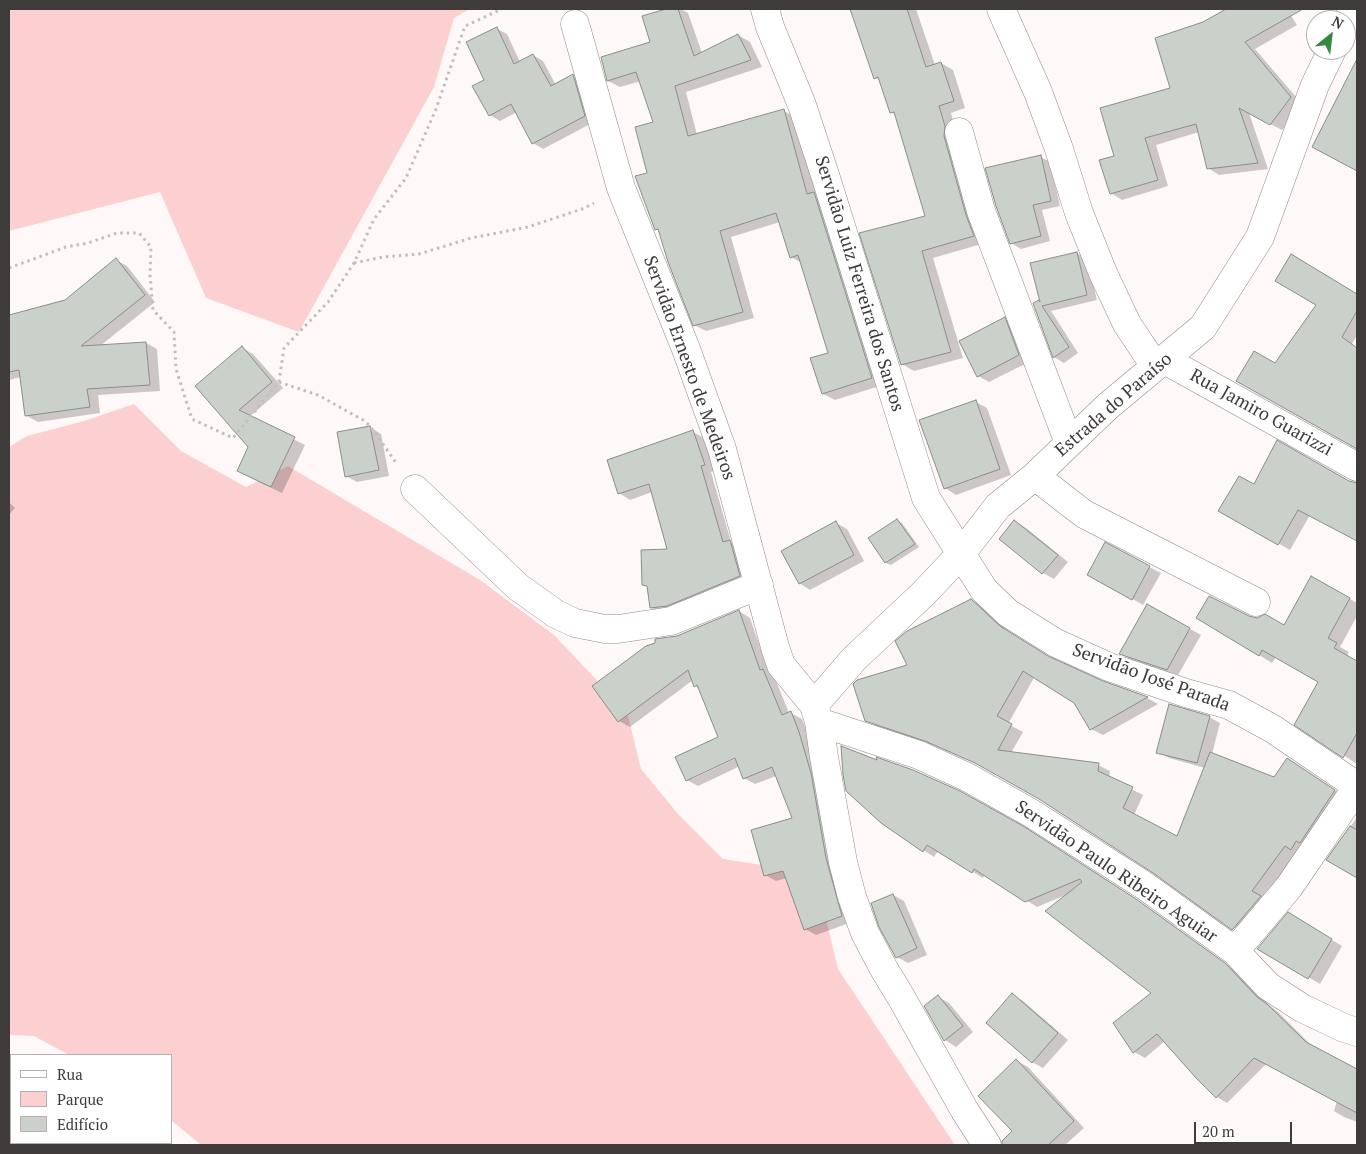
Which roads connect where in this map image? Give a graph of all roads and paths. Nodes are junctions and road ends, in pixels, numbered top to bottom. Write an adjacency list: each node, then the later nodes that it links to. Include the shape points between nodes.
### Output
1 (502, 9): 8 (path, via 464,26 436,109 406,178 374,219)
2 (764, 9): 16 (street, Servidão Luiz Ferreira dos Santos, via 802,105 926,498)
3 (1001, 9): 10 (street, via 1038,92 1079,214 1103,273 1127,324)
4 (575, 24): 7 (street, Servidão Ernesto de Medeiros)
5 (1327, 60): 10 (street, Estrada do Paraíso, via 1260,237 1203,327)
6 (959, 132): 12 (street, via 981,211)
7 (621, 188): 8 (path, via 582,209 528,227 471,238 419,254); 17 (street, Servidão Ernesto de Medeiros, via 686,349 722,449)
8 (354, 263): 11 (path, via 328,302 284,348)
9 (9, 268): 11 (path, via 117,233 139,233 151,247 153,310 174,332 176,369 192,419 232,438)
10 (1160, 363): 12 (street, Estrada do Paraíso); 13 (street, Rua Jamiro Guarizzi)
11 (279, 382): 15 (path, via 318,395 363,420)
12 (1070, 443): 14 (street, Estrada do Paraíso)
13 (1357, 467)
14 (1035, 476): 16 (street, Estrada do Paraíso, via 998,506); 18 (street, via 1084,514)
15 (415, 489): 17 (street, via 518,587 556,614 575,623 618,629 670,621)
16 (961, 554): 19 (street, Estrada do Paraíso, via 854,659); 20 (street, Servidão José Parada, via 984,590 1008,613 1056,643 1109,667 1229,705 1273,729)
17 (759, 585): 19 (street, Servidão Ernesto de Medeiros, via 781,665)
18 (1256, 602)
19 (817, 713): 21 (street, Servidão Paulo Ribeiro Aguiar, via 967,777 1031,813 1145,886); 23 (street, via 843,862 865,933)
20 (1357, 786): 21 (street, via 1289,887)
21 (1235, 951): 22 (street, Servidão Paulo Ribeiro Aguiar, via 1268,986 1302,1008)
22 (1357, 1032)
23 (987, 1145)

